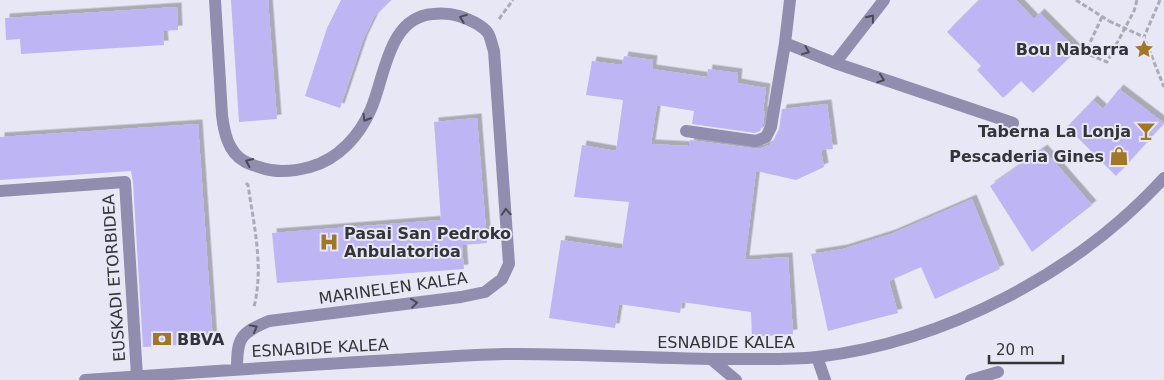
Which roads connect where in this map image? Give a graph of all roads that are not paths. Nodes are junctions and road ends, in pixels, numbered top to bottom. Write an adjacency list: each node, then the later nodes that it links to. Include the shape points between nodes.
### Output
1 (215, 0): 12 (street, MARINELEN KALEA, one-way to 1, via 237,347 248,330 269,321 485,292 502,279 509,264 494,51 488,33 470,20 449,13 424,14 404,26 393,45 371,109 356,135 340,152 320,164 296,170 268,170 243,161 231,149 224,134)
2 (790, 0): 4 (street)
3 (884, 0): 5 (street, one-way to 3)
4 (785, 43): 5 (street, one-way to 5); 7 (street, via 771,127 766,137 756,141)
5 (835, 63): 6 (street, one-way to 6)
6 (1013, 123)
7 (686, 131)
8 (1164, 178): 10 (street, ESNABIDE KALEA, via 1138,206 1085,248 984,308 898,341)
9 (0, 191): 14 (street, EUSKADI ETORBIDEA, via 124,182)
10 (817, 357): 11 (street, ESNABIDE KALEA); 17 (street)
11 (711, 359): 12 (street, ESNABIDE KALEA, via 504,354); 16 (street)
12 (237, 369): 14 (street, EUSKADI ETORBIDEA)
13 (998, 372): 18 (street)
14 (137, 376): 15 (street, EUSKADI ETORBIDEA)
15 (85, 380)
16 (736, 380)
17 (825, 380)
18 (971, 380)

